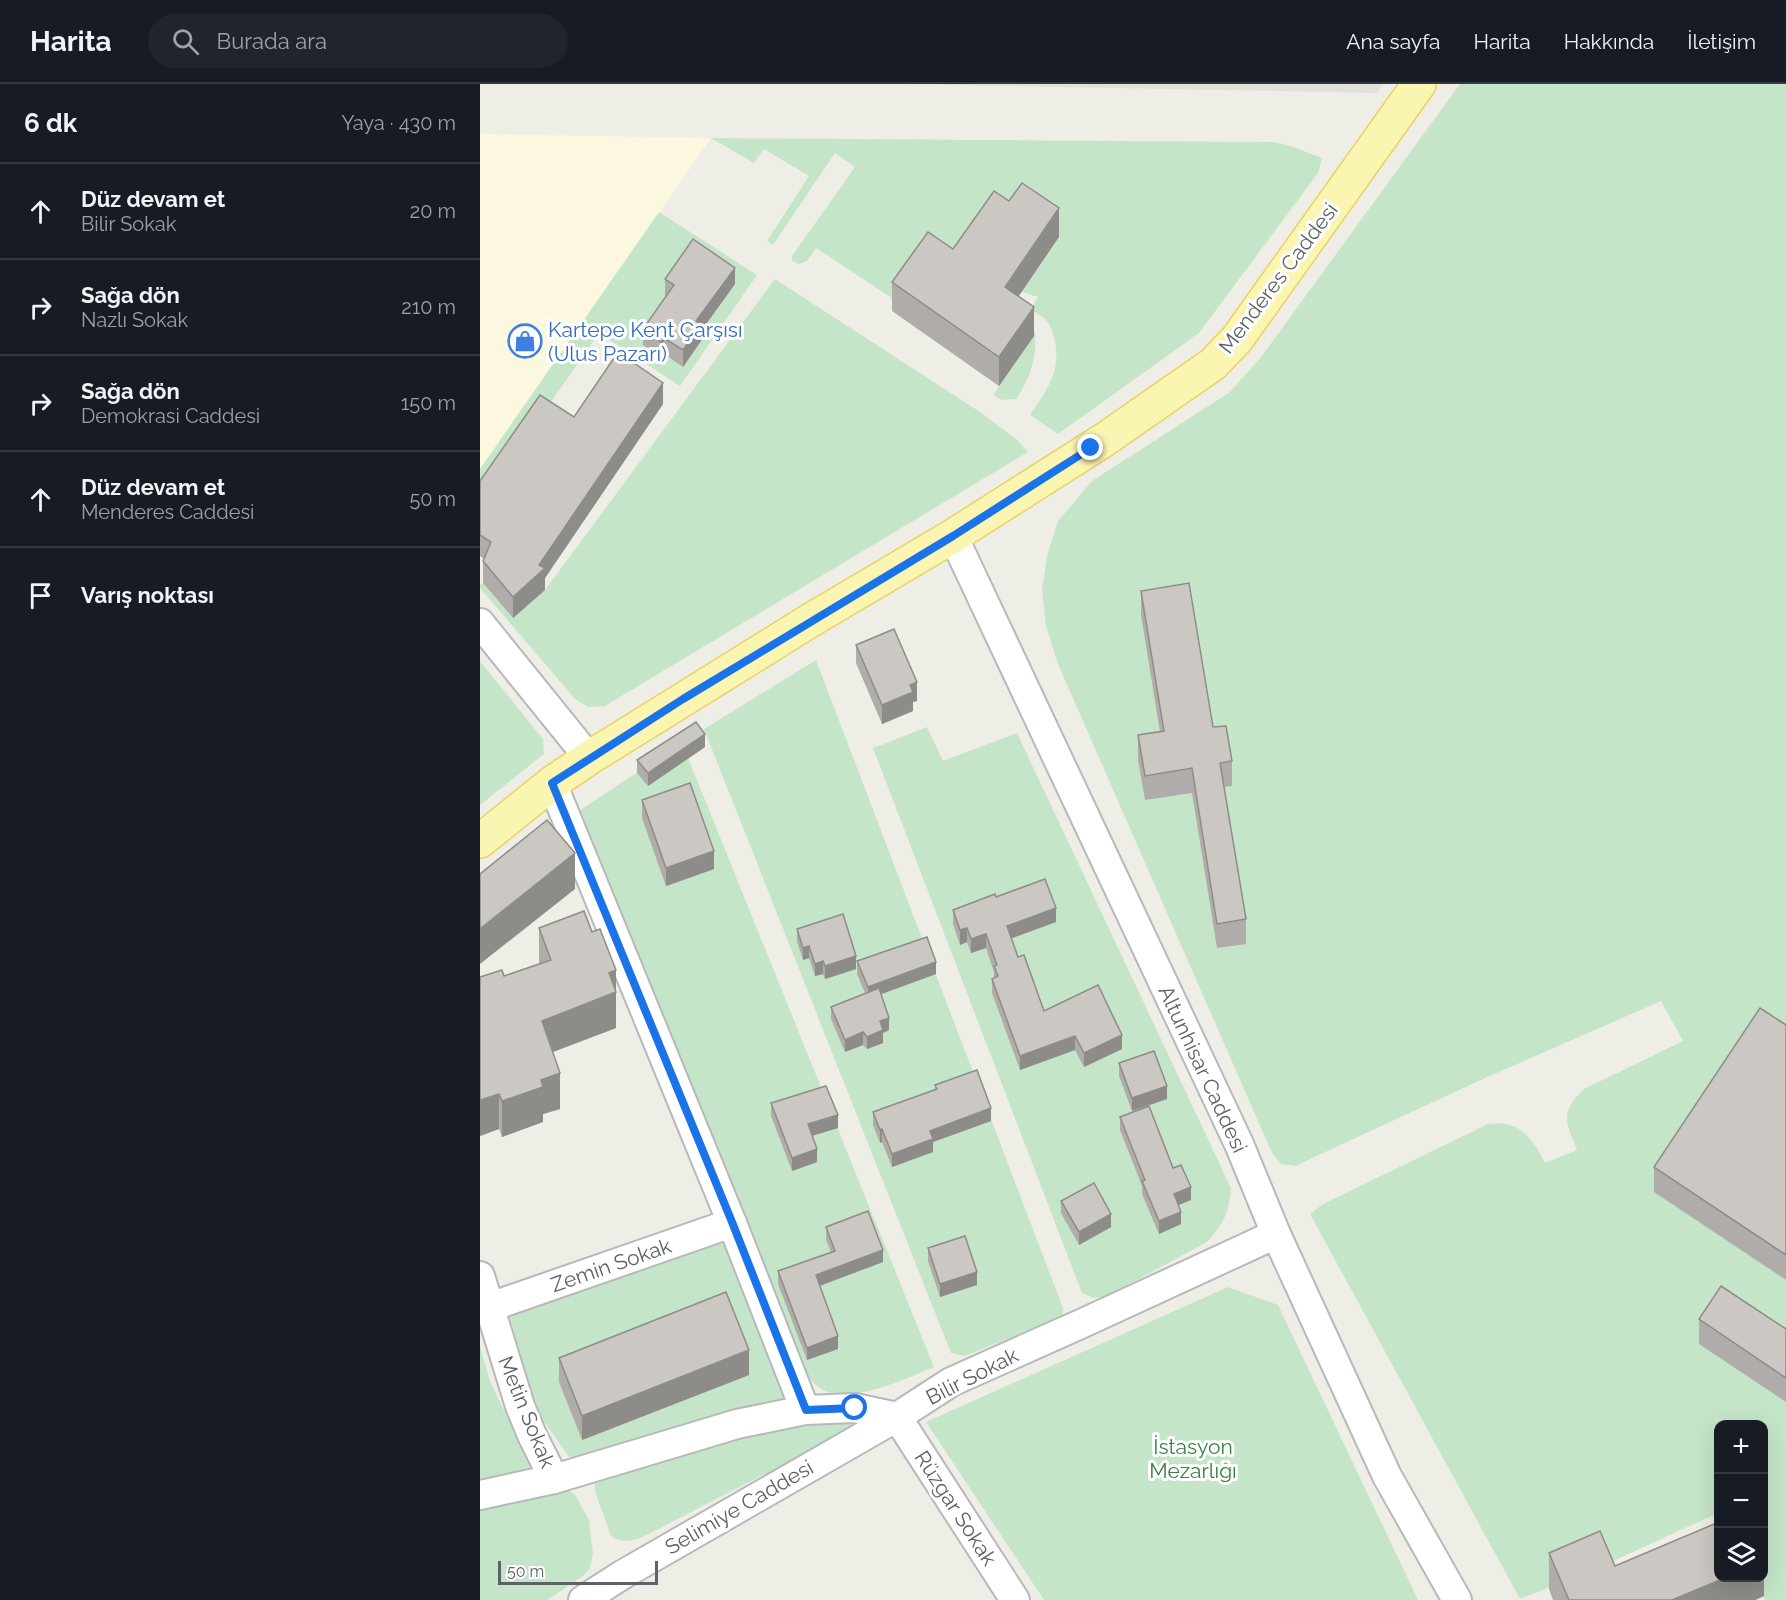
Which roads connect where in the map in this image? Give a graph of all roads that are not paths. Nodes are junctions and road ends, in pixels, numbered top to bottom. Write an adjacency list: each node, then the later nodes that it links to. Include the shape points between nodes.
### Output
1 (1419, 84): 2 (main road, Menderes Caddesi, via 1237,339 1213,363 1104,440)
2 (953, 536): 4 (main road, Menderes Caddesi); 8 (street, Altunhisar Caddesi, via 1239,1144)
3 (480, 623): 4 (street)
4 (590, 758): 5 (main road, Menderes Caddesi)
5 (552, 783): 6 (main road, Menderes Caddesi); 7 (street)
6 (480, 841)
7 (732, 1222): 10 (street, Zemin Sokak); 11 (street)
8 (1276, 1233): 12 (street, Bilir Sokak, via 951,1382); 17 (street, Altunhisar Caddesi, via 1387,1476)
9 (480, 1276): 10 (street, Metin Sokak)
10 (490, 1307): 13 (street, Metin Sokak, via 520,1406)
11 (806, 1410): 12 (street, via 855,1408); 13 (street, via 737,1424)
12 (897, 1417): 15 (street, Selimiye Caddesi); 16 (street, Rüzgar Sokak)
13 (554, 1479): 14 (street)
14 (480, 1495)
15 (583, 1600)
16 (1015, 1600)
17 (1457, 1600)

